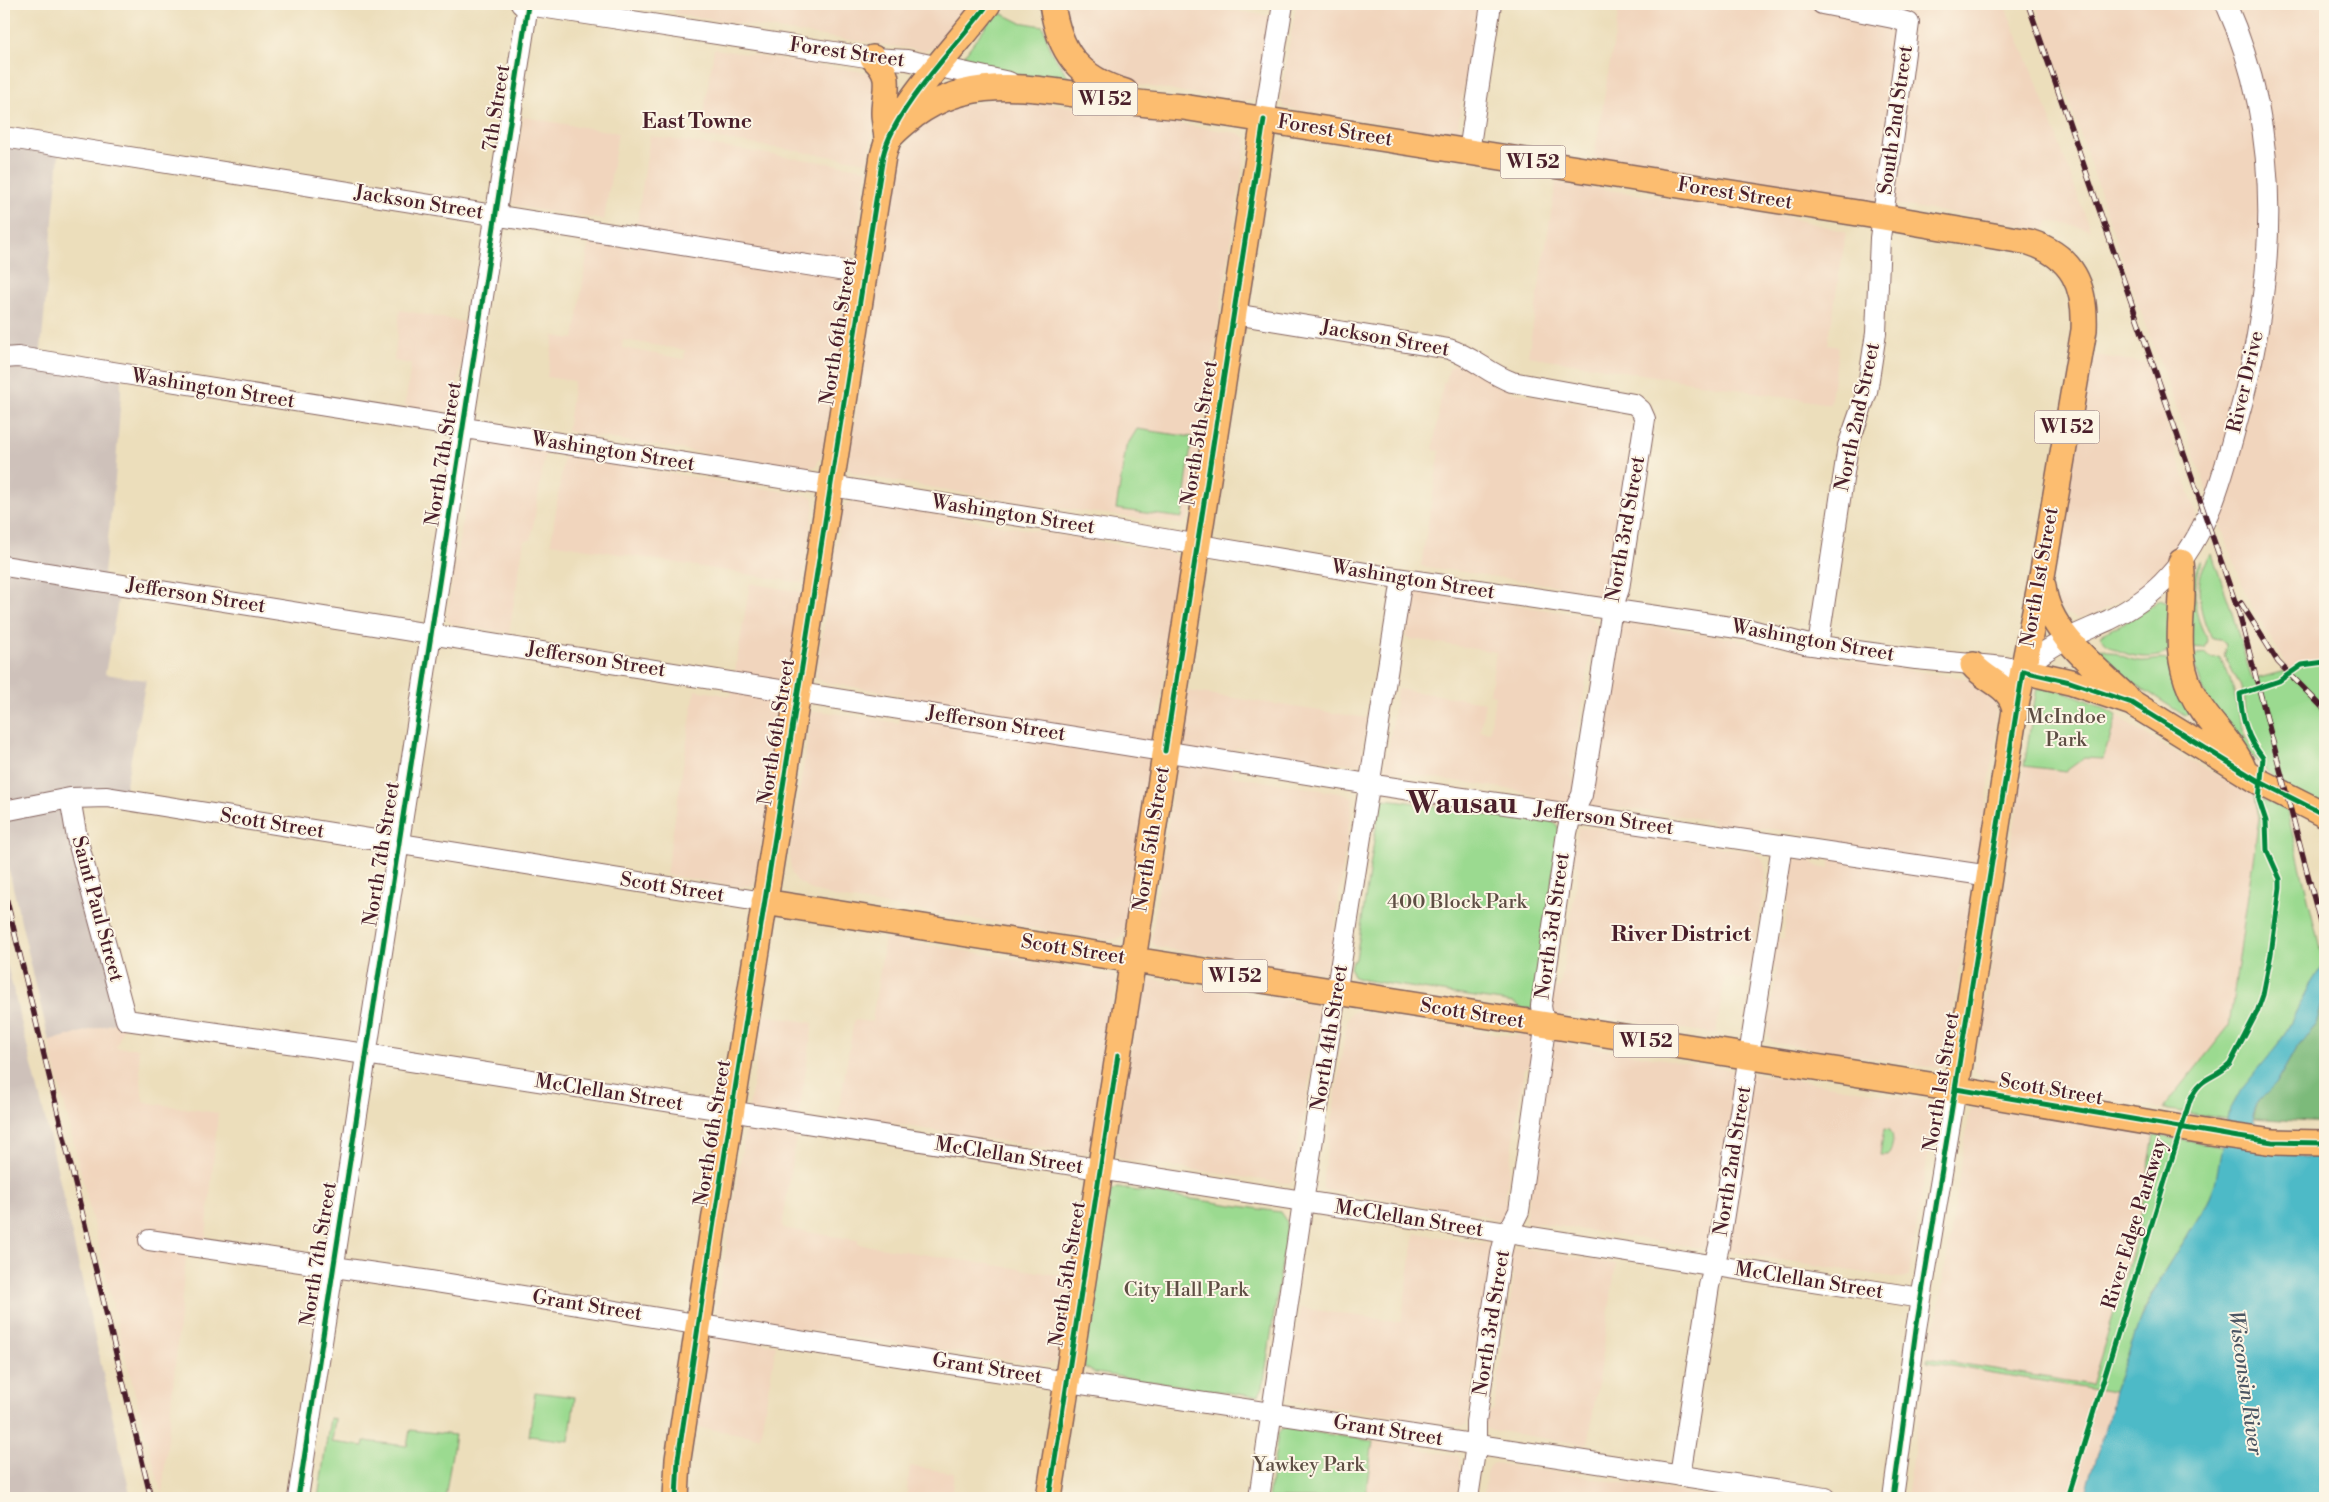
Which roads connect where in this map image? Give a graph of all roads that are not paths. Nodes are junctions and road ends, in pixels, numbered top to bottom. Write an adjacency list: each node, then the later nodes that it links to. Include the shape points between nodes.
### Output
1 (526, 4): 8 (street, Forest Street); 16 (street, 7th Street)
2 (988, 4): 9 (main road, North 6th Street)
3 (1052, 4): 11 (main road, via 1066,48 1075,64 1087,75 1120,91)
4 (1284, 4): 12 (street)
5 (1491, 4): 15 (street)
6 (1822, 4): 17 (street, South 2nd Street, via 1909,23)
7 (2226, 4): 26 (street, River Drive, via 2246,58 2260,115 2268,183 2268,246 2256,342 2239,416 2209,513)
8 (873, 58): 9 (street, Forest Street, via 907,60); 14 (main road, via 886,78 884,115)
9 (938, 67): 10 (street, Forest Street); 14 (main road, North 6th Street, via 905,110)
10 (1028, 88): 11 (main road, Forest Street / WI 52); 14 (main road, WI 52, via 988,88 950,95 922,110)
11 (1183, 107): 12 (main road, Forest Street / WI 52)
12 (1264, 120): 15 (main road, Forest Street / WI 52); 20 (main road, North 5th Street)
13 (4, 137): 16 (street, Jackson Street)
14 (887, 141): 18 (main road, North 6th Street)
15 (1469, 152): 17 (main road, Forest Street / WI 52)
16 (496, 215): 18 (street, Jackson Street); 23 (street, North 7th Street)
17 (1883, 216): 19 (main road, Forest Street / WI 52, via 2043,246 2061,258); 33 (street, North 2nd Street, via 1876,332 1867,392 1848,446)
18 (864, 274): 24 (main road, North 6th Street)
19 (2076, 280): 28 (main road, North 1st Street / WI 52, via 2084,303 2084,330)
20 (1234, 314): 22 (street, Jackson Street, via 1449,349 1512,382 1629,403); 25 (main road, North 5th Street)
21 (4, 358): 23 (street, Washington Street, via 18,357)
22 (1643, 414): 30 (street, North 3rd Street, via 1644,429 1619,589)
23 (463, 429): 24 (street, Washington Street); 31 (street, North 7th Street)
24 (830, 485): 25 (street, Washington Street); 36 (main road, North 6th Street)
25 (1197, 544): 29 (street, Washington Street); 39 (main road, North 5th Street)
26 (2181, 562): 32 (street, River Drive, via 2158,588 2137,604); 40 (main road, via 2183,582 2179,640 2185,674 2198,704 2234,750)
27 (4, 566): 31 (street, Jefferson Street)
28 (2042, 576): 32 (main road, WI 52, via 2047,608); 35 (main road, North 1st Street)
29 (1402, 579): 30 (street, Washington Street); 41 (street, North 4th Street)
30 (1612, 609): 33 (street, Washington Street, via 1751,630); 45 (street, North 3rd Street, via 1583,792)
31 (431, 633): 36 (street, Jefferson Street); 46 (street, North 7th Street)
32 (2068, 639): 35 (street, River Drive, via 2038,656); 37 (main road, WI 52)
33 (1818, 646): 34 (street, Washington Street)
34 (1973, 665): 35 (street, Washington Street); 38 (main road, via 2003,687 2012,698)
35 (2023, 671): 37 (main road, via 2070,682); 38 (main road, North 1st Street)
36 (798, 693): 39 (street, Jefferson Street); 49 (main road, North 6th Street)
37 (2132, 703): 40 (main road, WI 52)
38 (2015, 710): 48 (main road, North 1st Street)
39 (1165, 751): 41 (street, Jefferson Street); 50 (main road, North 5th Street)
40 (2245, 773): 44 (main road, WI 52)
41 (1369, 784): 45 (street, Jefferson Street); 51 (street, North 4th Street)
42 (70, 798): 43 (street, Scott Street); 46 (street, Scott Street, via 107,797); 52 (street, Saint Paul Street, via 77,838)
43 (4, 811)
44 (2320, 812)
45 (1572, 815): 47 (street, Jefferson Street); 53 (street, North 3rd Street, via 1541,1003)
46 (399, 843): 49 (street, Scott Street); 54 (street, North 7th Street)
47 (1782, 845): 48 (street, Jefferson Street); 55 (street, North 2nd Street)
48 (1990, 876): 56 (main road, North 1st Street)
49 (764, 902): 50 (main road, Scott Street); 57 (main road, North 6th Street)
50 (1133, 960): 51 (main road, Scott Street / WI 52); 59 (main road, North 5th Street)
51 (1337, 992): 53 (main road, Scott Street / WI 52); 60 (street, North 4th Street)
52 (126, 1020): 54 (street, McClellan Street)
53 (1545, 1025): 55 (main road, Scott Street / WI 52); 61 (street, North 3rd Street, via 1519,1211)
54 (366, 1054): 57 (street, McClellan Street); 63 (street, North 7th Street)
55 (1749, 1057): 56 (main road, Scott Street / WI 52); 64 (street, North 2nd Street)
56 (1956, 1090): 58 (main road, Scott Street / WI 52, via 2273,1142); 65 (street, North 1st Street)
57 (732, 1112): 59 (street, McClellan Street); 66 (main road, North 6th Street)
58 (2325, 1143)
59 (1100, 1171): 60 (street, McClellan Street); 67 (main road, North 5th Street)
60 (1303, 1202): 61 (street, McClellan Street); 68 (street, North 4th Street)
61 (1508, 1234): 64 (street, McClellan Street); 69 (street, North 3rd Street, via 1499,1264 1476,1422)
62 (149, 1240): 63 (street, Grant Street)
63 (332, 1266): 66 (street, Grant Street); 72 (street, North 7th Street)
64 (1715, 1266): 65 (street, McClellan Street); 71 (street, North 2nd Street)
65 (1921, 1298): 79 (street, North 1st Street)
66 (699, 1324): 67 (street, Grant Street); 70 (main road, North 6th Street)
67 (1066, 1381): 68 (street, Grant Street); 75 (main road, North 5th Street)
68 (1272, 1412): 69 (street, Grant Street); 76 (street, North 4th Street)
69 (1476, 1445): 71 (street, Grant Street); 77 (street, North 3rd Street)
70 (678, 1459): 73 (main road, via 666,1479); 74 (main road, North 6th Street)
71 (1680, 1476): 78 (street, Grant Street)
72 (298, 1498)
73 (662, 1498)
74 (676, 1498)
75 (1049, 1498)
76 (1259, 1498)
77 (1468, 1498)
78 (1826, 1498)
79 (1893, 1498)

